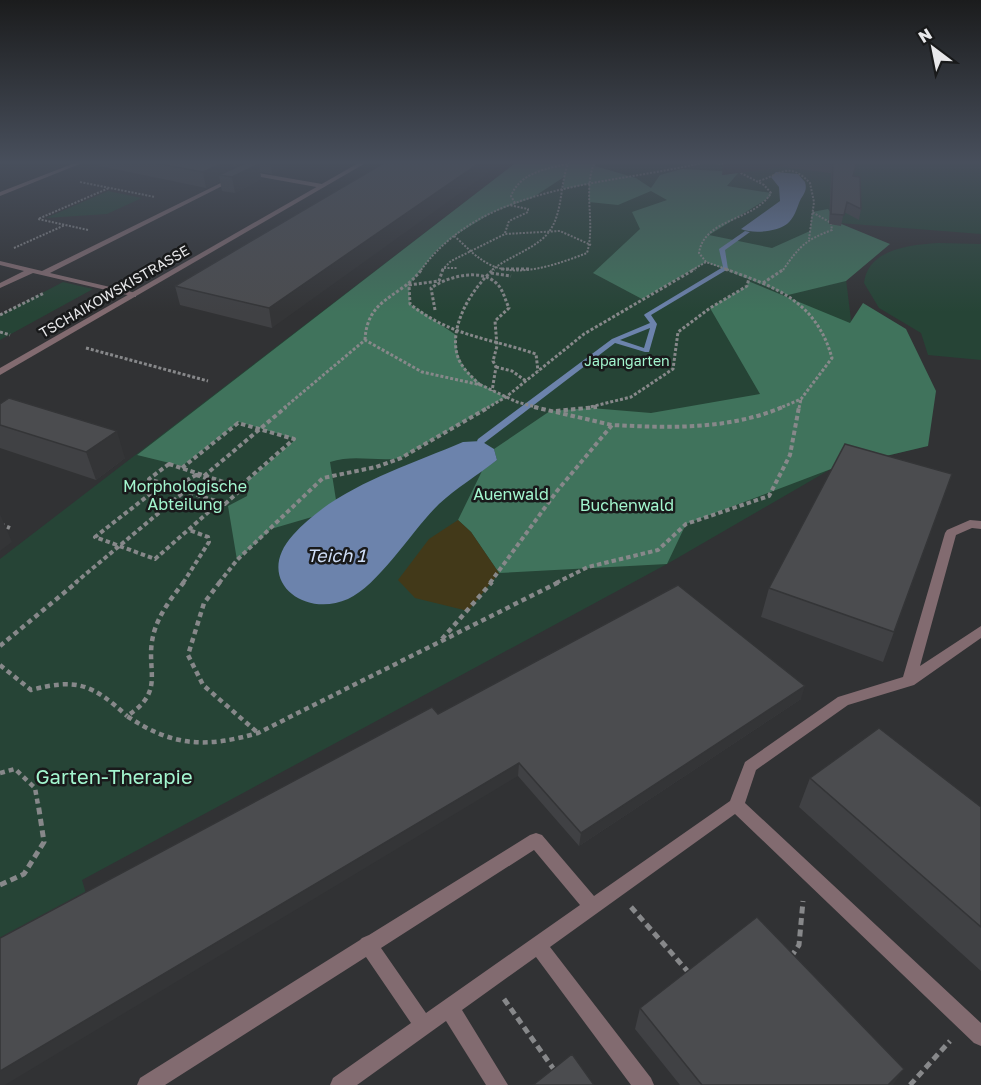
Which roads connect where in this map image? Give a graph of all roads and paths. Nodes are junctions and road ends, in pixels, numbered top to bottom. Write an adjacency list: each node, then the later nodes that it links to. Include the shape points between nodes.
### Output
1 (55, 212): 10 (path, via 38,219)
2 (167, 212): 13 (street)
3 (278, 212): 35 (street, TSCHAIKOWSKISTRASSE)
4 (495, 212): 14 (path)
5 (528, 212): 12 (path, via 509,221)
6 (557, 212): 11 (path)
7 (591, 212): 16 (path)
8 (749, 212): 20 (path, via 701,242 699,253)
9 (813, 212): 15 (path); 15 (path, via 831,223 832,230)
10 (65, 225): 13 (path); 17 (path)
11 (551, 231): 12 (path); 16 (path); 23 (path)
12 (505, 234): 18 (path)
13 (118, 236): 25 (street)
14 (454, 236): 18 (path); 33 (path, via 436,251)
15 (808, 239): 32 (path, via 783,270)
16 (591, 244): 23 (path, via 587,253 566,262 522,269)
17 (11, 249)
18 (473, 250): 21 (path); 23 (path)
19 (0, 262): 24 (street)
20 (706, 262): 29 (path); 40 (path)
21 (443, 268): 22 (path); 31 (path)
22 (458, 268)
23 (496, 268): 26 (path)
24 (31, 271): 25 (street); 34 (street)
25 (43, 273): 30 (street)
26 (490, 273): 27 (path); 28 (path)
27 (511, 276)
28 (484, 278): 31 (path); 42 (path, via 469,300); 44 (path, via 498,284 509,308 497,315 494,324)
29 (749, 278): 32 (path); 56 (path, via 747,286 678,332 673,369 633,398 591,408)
30 (68, 280): 35 (street); 37 (path)
31 (439, 281): 33 (path); 36 (path, via 431,288)
32 (763, 283): 54 (path, via 811,312 830,338 832,358)
33 (409, 285): 42 (path, via 410,304); 43 (path, via 378,305 365,322)
34 (0, 286)
35 (134, 295): 48 (street, TSCHAIKOWSKISTRASSE)
36 (435, 310)
37 (0, 315)
38 (0, 332): 41 (path)
39 (576, 332): 40 (path)
40 (584, 334): 47 (path)
41 (10, 335)
42 (456, 335): 44 (path); 51 (path, via 458,358)
43 (365, 340): 51 (path, via 422,372); 58 (path)
44 (498, 344): 46 (path, via 492,361); 47 (path, via 536,354)
45 (86, 348): 49 (path)
46 (496, 367): 50 (path, via 512,371); 52 (path)
47 (538, 371): 50 (path)
48 (0, 372)
49 (208, 381)
50 (526, 381): 53 (path)
51 (481, 385): 52 (path)
52 (492, 391): 53 (path)
53 (506, 397): 55 (path); 76 (path, via 401,458 323,478 237,560 204,603 188,656 203,685)
54 (801, 399): 57 (path, via 766,414 720,425); 71 (path, via 790,455 769,496 686,524 658,550 588,567)
55 (517, 402): 56 (path)
56 (550, 411): 57 (path)
57 (612, 425): 71 (path, via 557,491 499,573)
58 (260, 430): 59 (path, via 238,423); 60 (path); 62 (path, via 294,440)
59 (181, 468): 60 (path); 61 (path, via 169,464 149,479)
60 (204, 476): 62 (path); 63 (path, via 184,480 181,486); 63 (path, via 211,481 208,486 200,491)
61 (163, 484): 63 (path); 69 (path, via 95,537)
62 (239, 487): 64 (path, via 243,488 225,504)
63 (185, 491): 64 (path); 69 (path)
64 (220, 502): 68 (path)
65 (0, 525): 67 (path)
66 (981, 525): 74 (street, via 970,524 951,533)
67 (10, 528)
68 (189, 530): 69 (path, via 155,559); 75 (path, via 207,537 208,542 161,617 151,643 150,698 143,708)
69 (119, 546): 72 (path)
70 (981, 631): 74 (street)
71 (442, 639): 76 (path)
72 (0, 646)
73 (0, 665): 75 (path, via 31,690 56,683 85,685 101,692)
74 (909, 681): 78 (street, via 843,701 750,766)
75 (127, 716): 76 (path, via 145,729 189,744 226,743)
76 (258, 733)
77 (0, 773): 80 (path, via 15,770 35,788 44,842 24,874)
78 (736, 805): 79 (street); 81 (street)
79 (806, 872): 85 (path, via 799,945); 89 (street)
80 (0, 885)
81 (616, 890): 82 (street); 87 (path)
82 (592, 907): 83 (street, via 536,840); 84 (street)
83 (368, 944): 90 (street); 93 (street)
84 (538, 945): 86 (street); 96 (street)
85 (786, 963)
86 (489, 979): 88 (street); 92 (path)
87 (696, 981)
88 (449, 1008): 90 (street); 95 (street)
89 (966, 1023): 91 (street); 97 (path)
90 (423, 1026): 94 (street)
91 (981, 1036)
92 (556, 1073)
93 (147, 1085)
94 (340, 1085)
95 (498, 1085)
96 (644, 1085)
97 (910, 1085)

